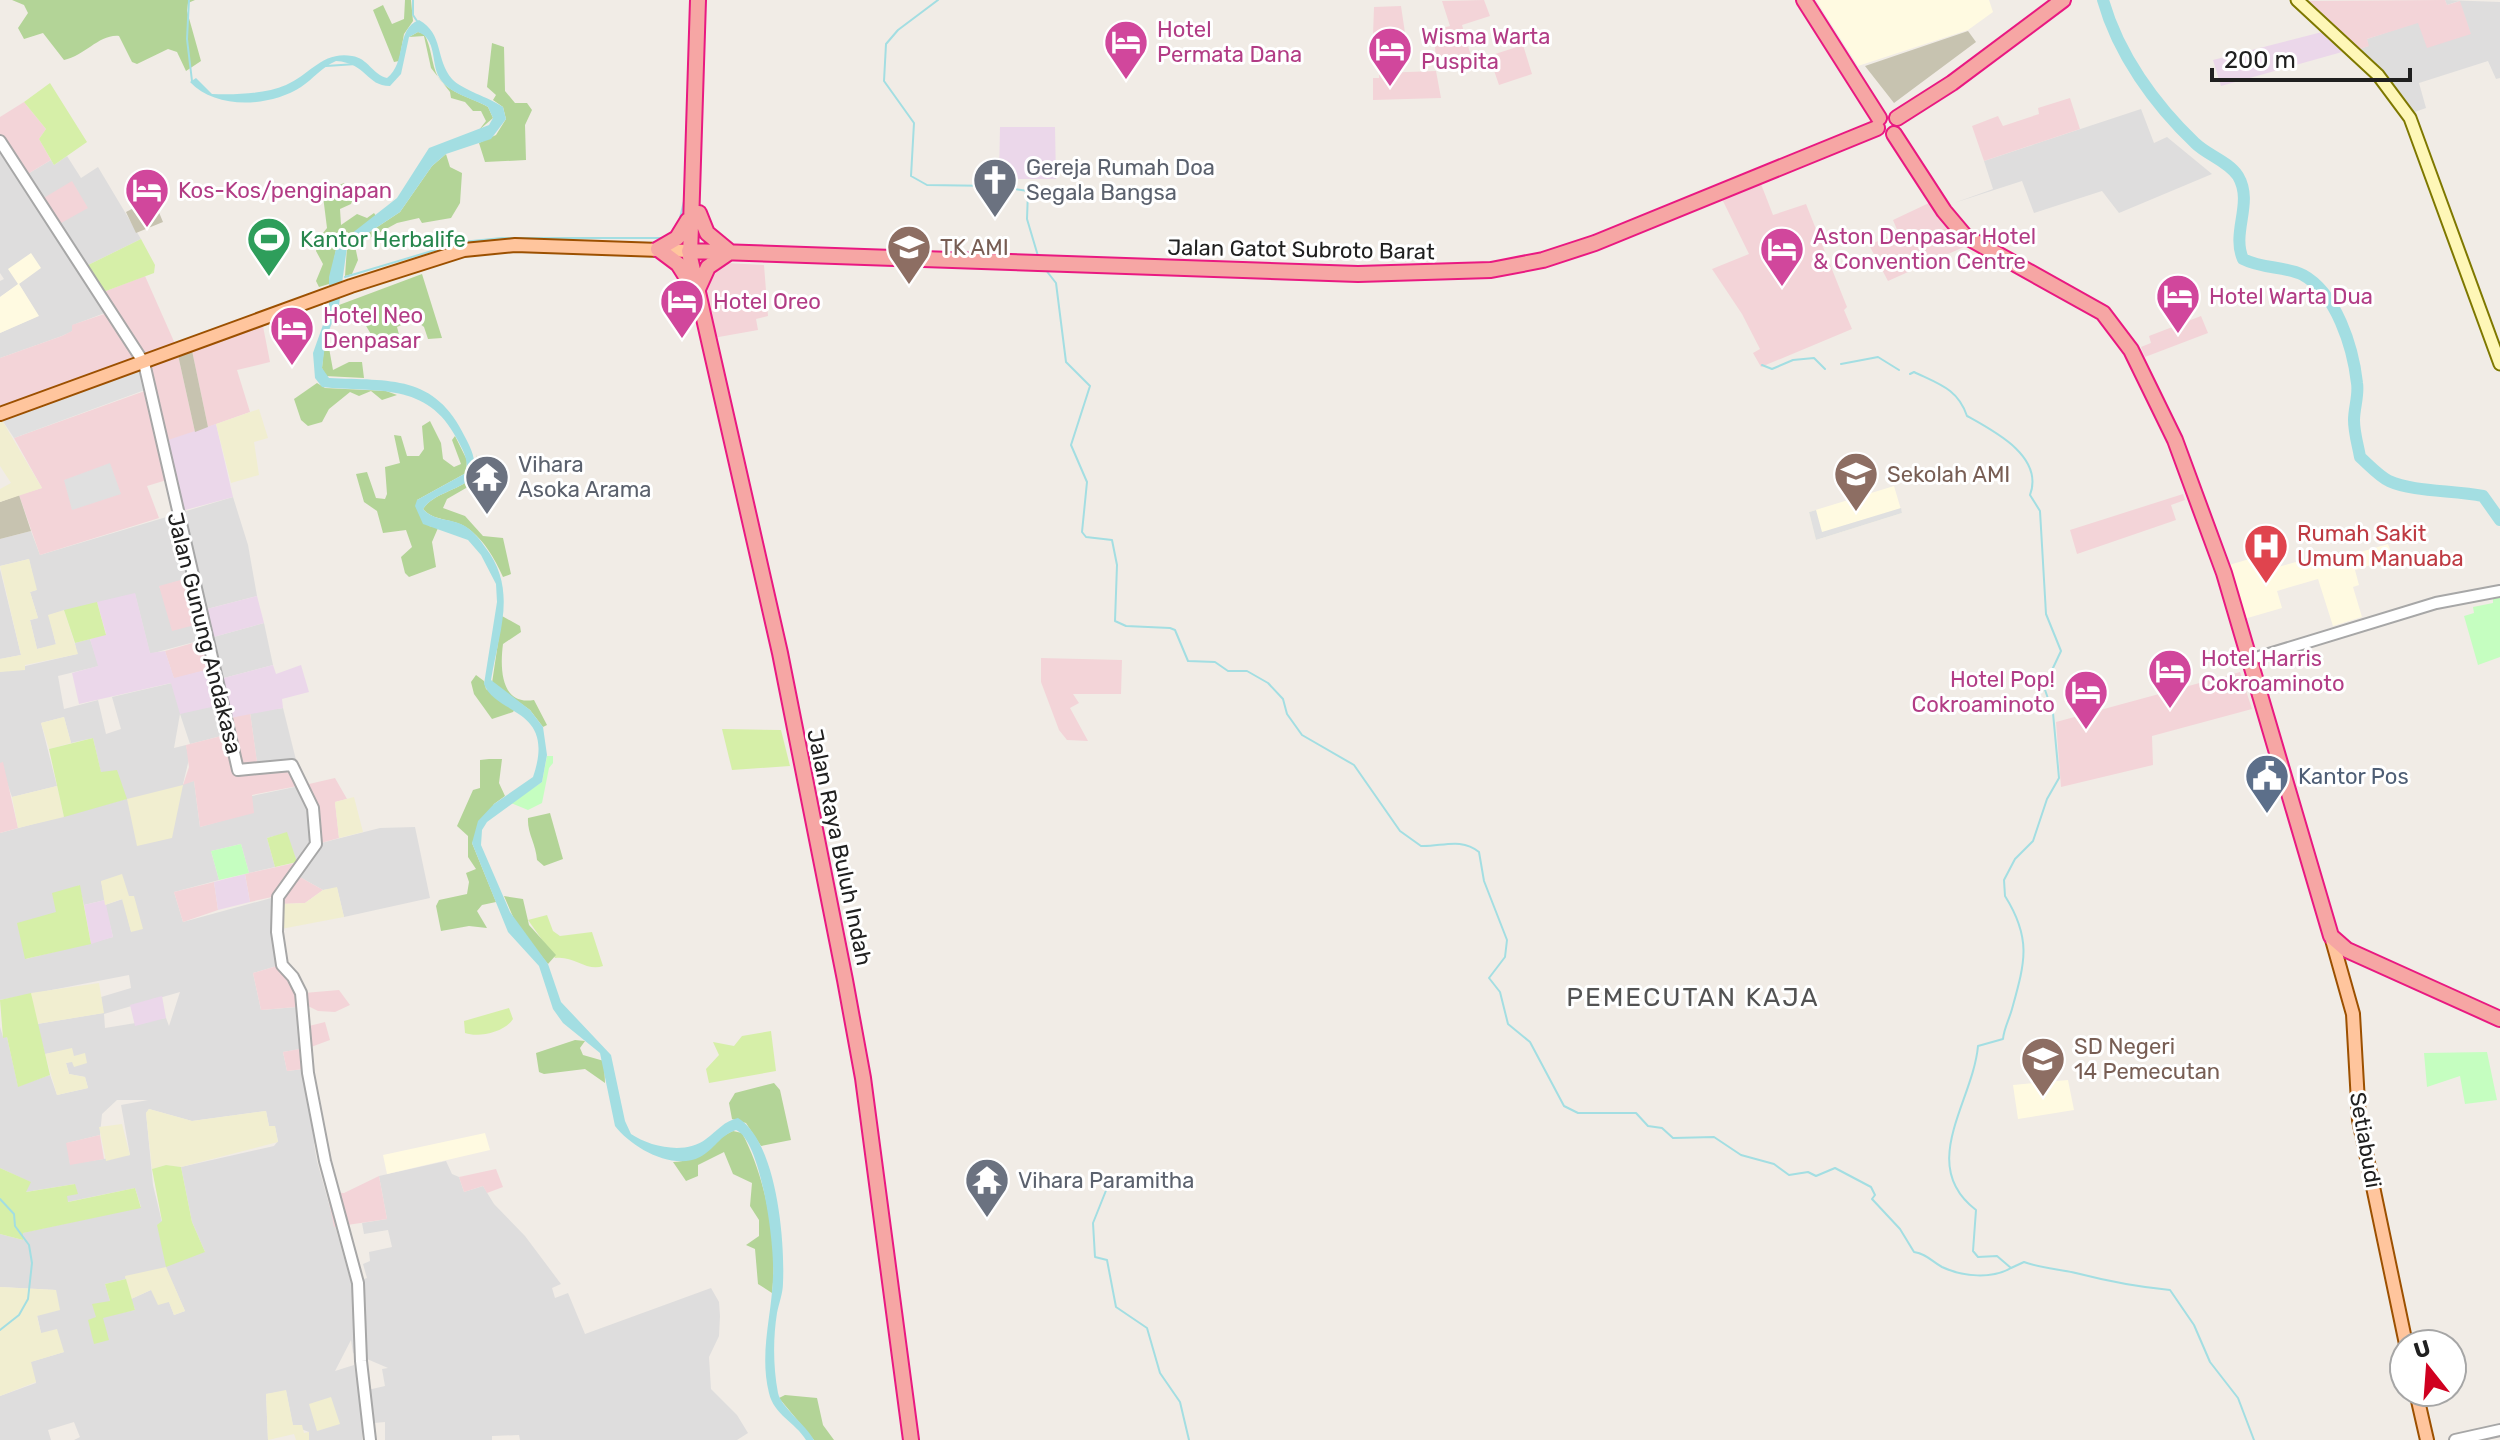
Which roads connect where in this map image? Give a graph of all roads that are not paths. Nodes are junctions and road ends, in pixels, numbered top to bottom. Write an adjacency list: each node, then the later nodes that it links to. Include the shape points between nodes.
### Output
1 (698, 0): 10 (highway)
2 (706, 0): 10 (highway)
3 (1804, 0): 7 (highway)
4 (2063, 0): 6 (highway)
5 (2297, 0): 16 (main road, via 2378,75 2410,118)
6 (1897, 118): 7 (highway, via 1886,114); 8 (highway)
7 (1878, 123): 8 (highway, via 1885,135); 13 (highway, Jalan Gatot Subroto Barat, via 1595,243 1491,270 1358,274)
8 (1894, 134): 19 (highway, via 1965,236 2103,313 2116,326 2177,446 2223,569)
9 (0, 141): 15 (street)
10 (695, 212): 11 (highway, via 672,243); 12 (highway, Jalan Raya Buluh Indah); 13 (highway)
11 (658, 249): 12 (main road); 14 (highway, via 678,264); 15 (main road, via 490,246 430,259)
12 (694, 251): 13 (highway, Jalan Gatot Subroto Barat); 14 (highway, Jalan Raya Buluh Indah)
13 (730, 252): 14 (highway, via 708,267)
14 (697, 293): 28 (highway, Jalan Raya Buluh Indah, via 780,653 847,990)
15 (144, 363): 17 (main road); 27 (street, Jalan Gunung Andakasa, via 238,770 292,765 313,808 316,844 278,897 277,932 282,965 301,993 308,1073 325,1161 358,1283)
16 (2500, 364)
17 (0, 414)
18 (2500, 591): 19 (street, via 2436,603)
19 (2249, 660): 20 (highway)
20 (2331, 936): 21 (highway); 22 (main road, Setiabudi)
21 (2353, 952): 22 (main road); 23 (highway)
22 (2340, 966): 24 (main road, Setiabudi, via 2355,1023 2359,1120)
23 (2500, 1019)
24 (2403, 1328)
25 (2420, 1408): 29 (main road)
26 (2500, 1430): 30 (street)
27 (370, 1440)
28 (911, 1440)
29 (2427, 1440)
30 (2455, 1440)

